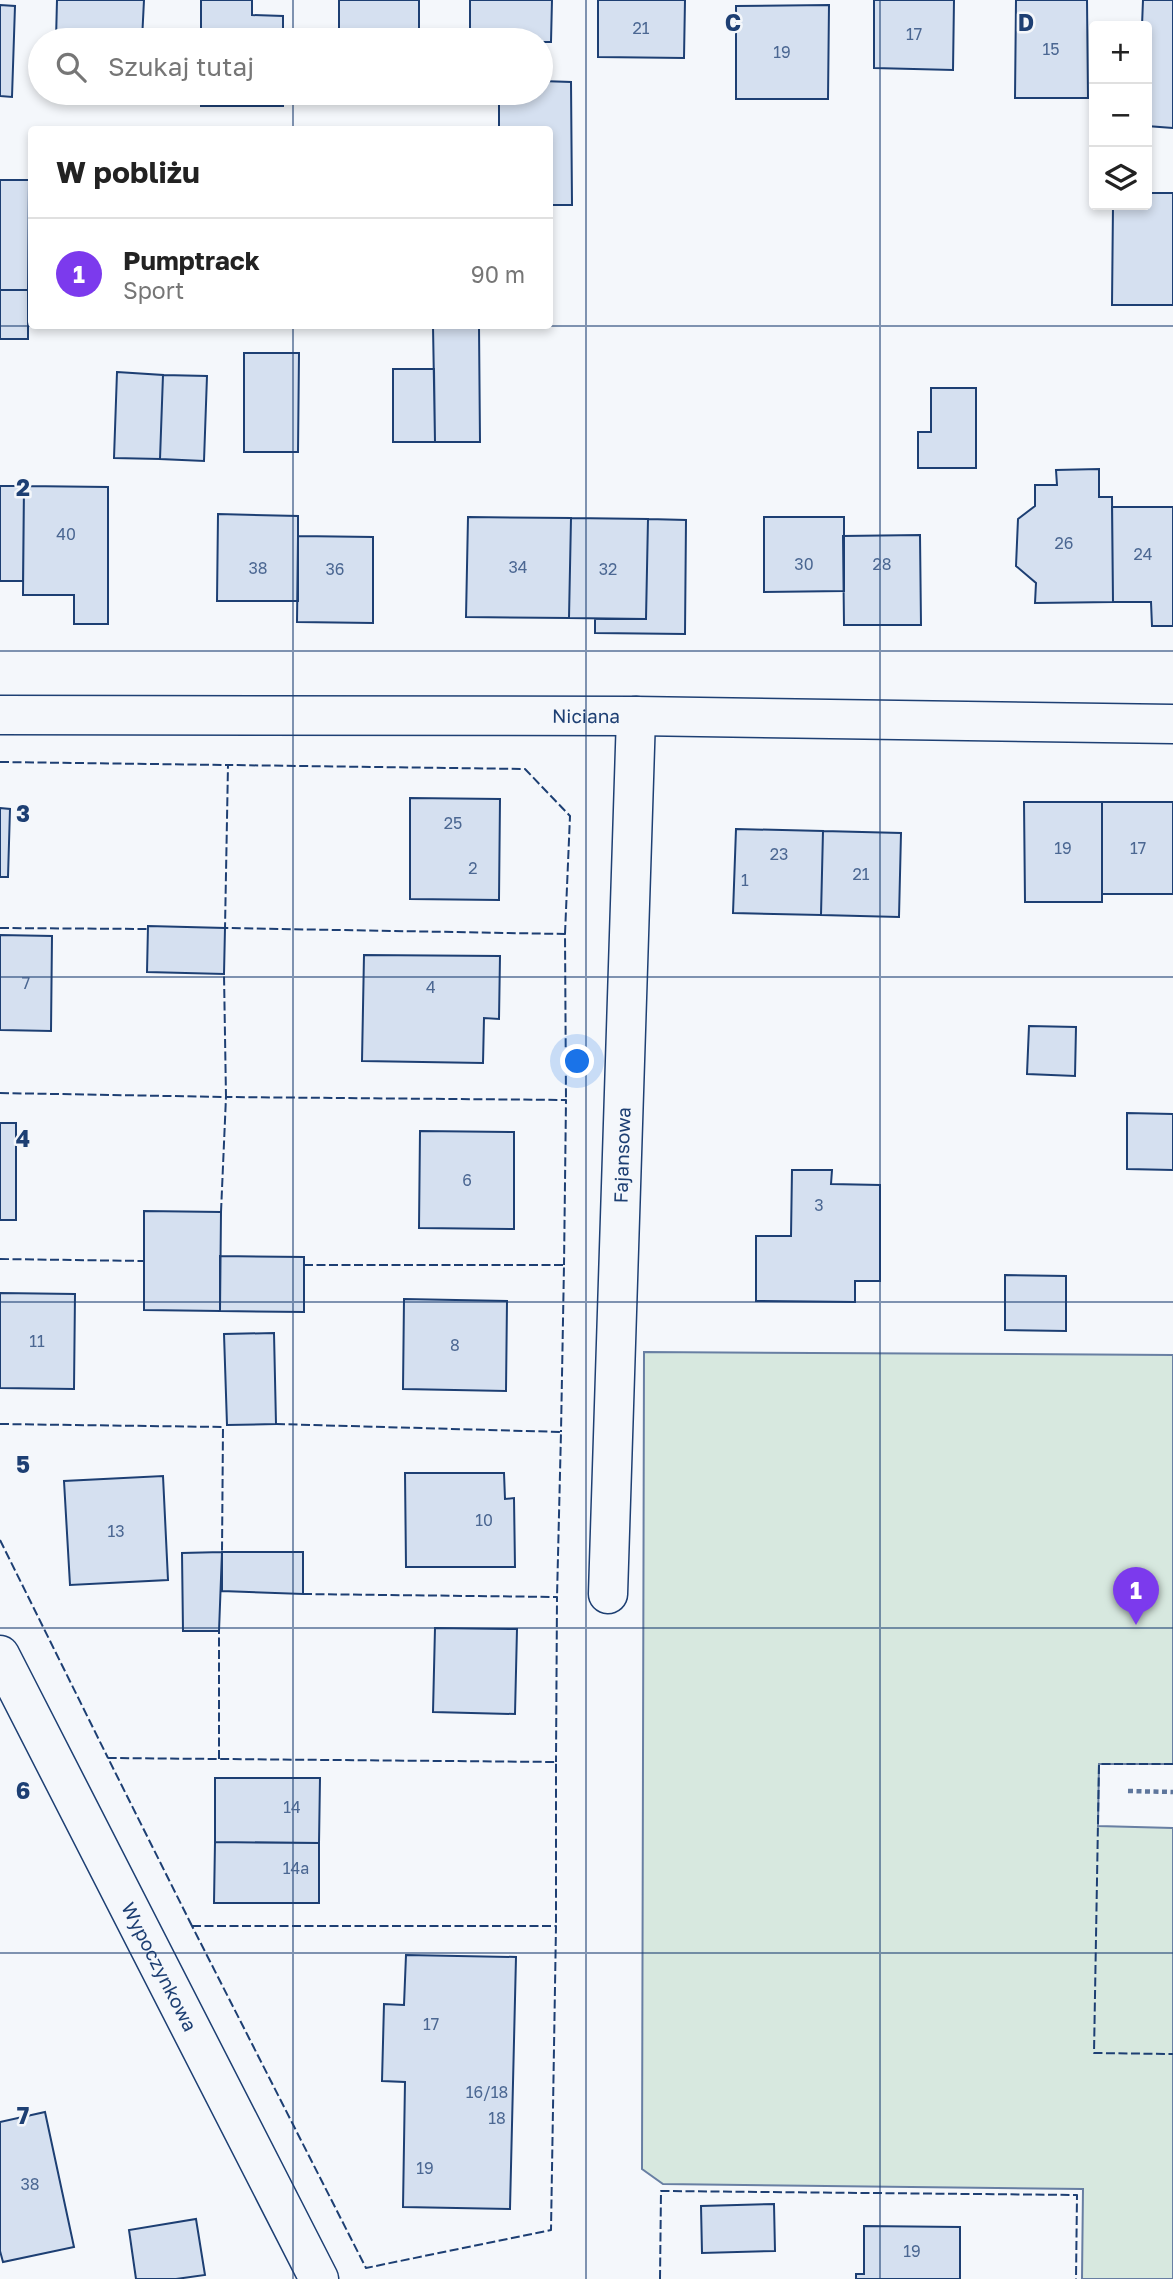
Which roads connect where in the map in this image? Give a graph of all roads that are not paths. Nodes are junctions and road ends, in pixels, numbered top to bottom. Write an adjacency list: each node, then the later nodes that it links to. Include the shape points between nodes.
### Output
1 (0, 715): 2 (street, Niciana)
2 (636, 716): 3 (street, Niciana); 4 (street, Fajansowa)
3 (1173, 724)
4 (608, 1594)
5 (0, 1655): 6 (street, Wypoczynkowa)
6 (319, 2279)

